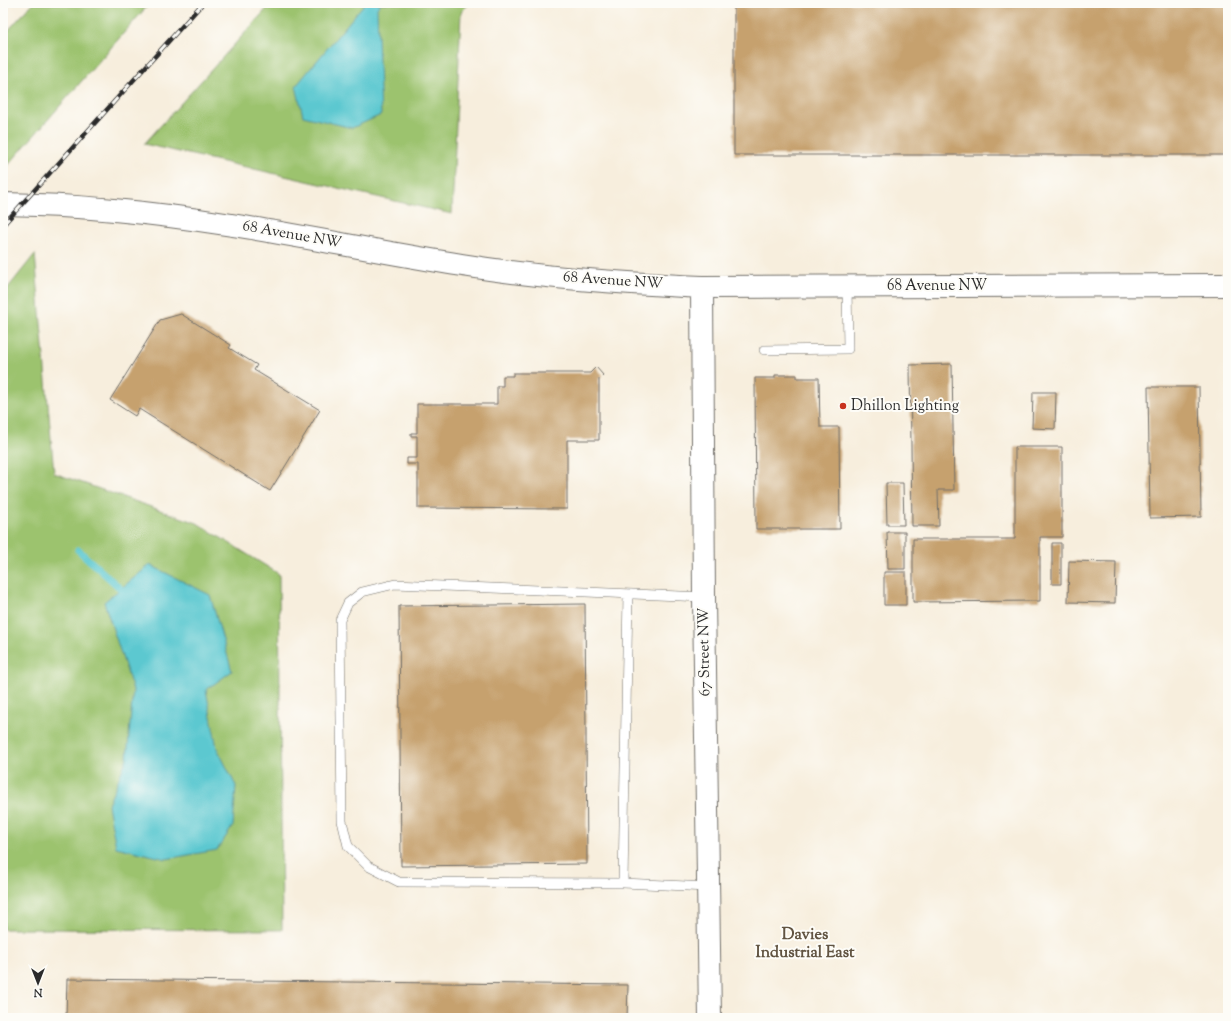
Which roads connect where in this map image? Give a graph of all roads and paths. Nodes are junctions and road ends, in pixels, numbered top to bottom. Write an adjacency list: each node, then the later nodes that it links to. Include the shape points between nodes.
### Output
1 (3, 204): 4 (street, 68 Avenue NW, via 169,216 232,224 463,265 559,277)
2 (847, 286): 3 (street, 68 Avenue NW); 4 (street, 68 Avenue NW); 5 (lane, via 848,349)
3 (1228, 286)
4 (702, 287): 7 (street, 67 Street NW)
5 (764, 350)
6 (628, 594): 7 (lane); 8 (lane); 8 (lane, via 395,584 362,592 348,603 340,620 342,821 348,846 368,866 399,882)
7 (704, 598): 9 (street, 67 Street NW)
8 (623, 883): 9 (lane)
9 (708, 887): 10 (street, 67 Street NW)
10 (710, 1018)

